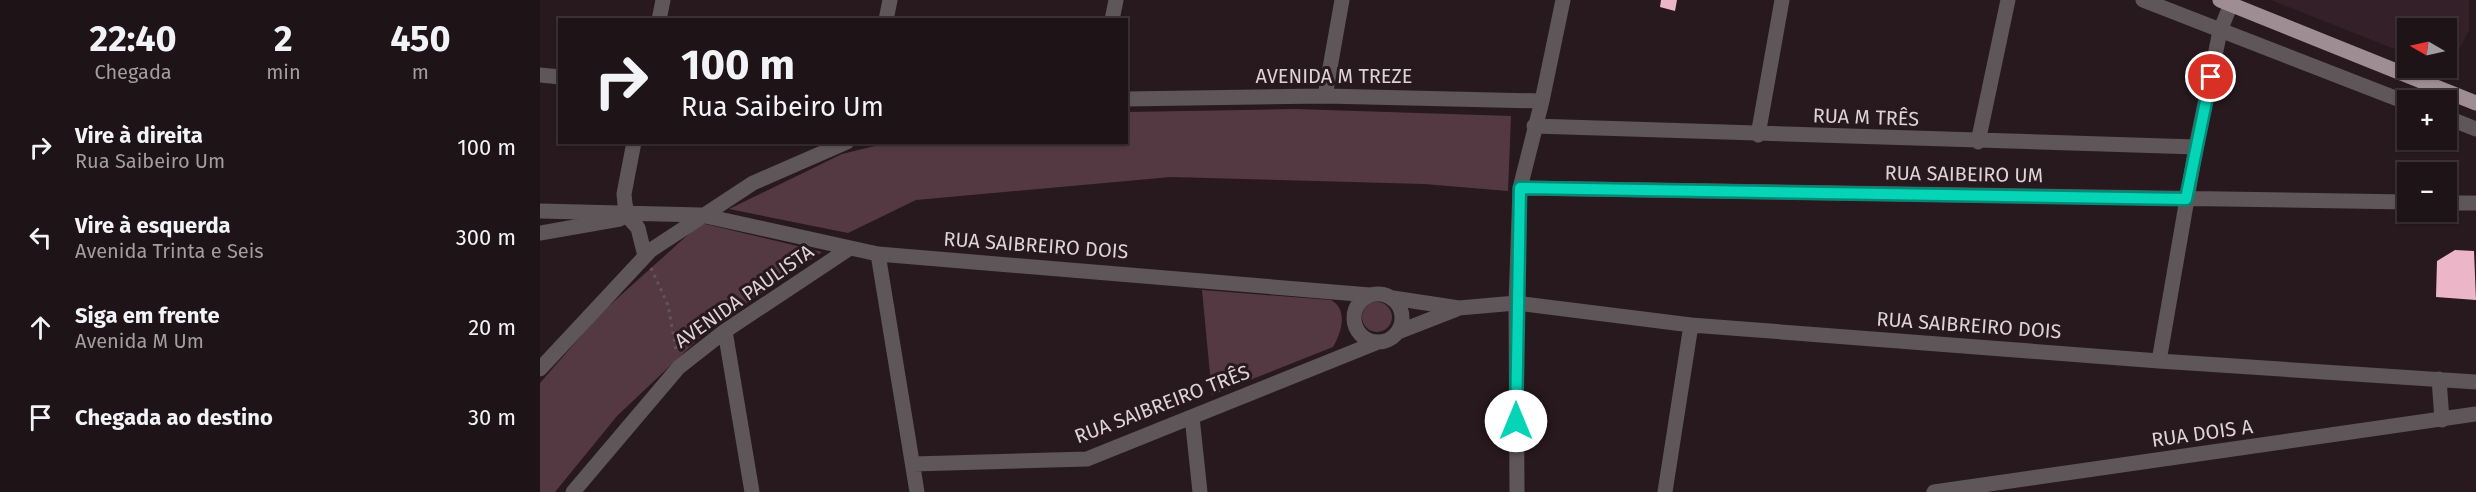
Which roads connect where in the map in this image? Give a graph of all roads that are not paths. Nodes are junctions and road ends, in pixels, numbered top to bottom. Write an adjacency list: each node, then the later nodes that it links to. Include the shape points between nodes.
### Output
1 (663, 0): 10 (street)
2 (890, 0): 11 (street)
3 (1116, 0): 12 (street)
4 (1342, 0): 16 (street)
5 (1563, 0): 20 (street)
6 (1782, 0): 24 (street)
7 (2008, 0): 25 (street)
8 (2143, 0): 13 (street)
9 (2225, 2): 13 (street); 17 (main road)
10 (659, 18)
11 (886, 18)
12 (1112, 18)
13 (2220, 31): 18 (street); 28 (street)
14 (540, 75): 15 (street)
15 (558, 76)
16 (1325, 96): 19 (street, AVENIDA M TREZE); 20 (street, AVENIDA M TREZE)
17 (2473, 97)
18 (2397, 98)
19 (1128, 99)
20 (1542, 100): 22 (street)
21 (2457, 121): 23 (street)
22 (1534, 126): 24 (street, RUA M TRÊS); 29 (street)
23 (2476, 129)
24 (1758, 135): 25 (street, RUA M TRÊS)
25 (1978, 142): 28 (street, RUA M TRÊS)
26 (634, 144): 35 (street, via 624,194)
27 (842, 144): 36 (street, via 753,183)
28 (2196, 147): 30 (street)
29 (1520, 188): 30 (street, RUA SAIBEIRO UM); 43 (street)
30 (2186, 199): 31 (street, RUA SAIBEIRO UM); 51 (street)
31 (2397, 202)
32 (2457, 203): 33 (street)
33 (2476, 203)
34 (540, 212): 35 (street)
35 (628, 215): 36 (street, RUA SAIBREIRO DOIS); 37 (street); 40 (street, via 638,228)
36 (701, 215): 38 (street, RUA SAIBREIRO DOIS); 40 (street)
37 (540, 233)
38 (850, 248): 39 (street, RUA SAIBREIRO DOIS); 46 (street, AVENIDA PAULISTA)
39 (878, 254): 41 (street, RUA SAIBREIRO DOIS); 58 (street)
40 (645, 256): 52 (street)
41 (1370, 295): 42 (street); 48 (street, via 1355,313)
42 (1393, 298): 44 (street, RUA SAIBREIRO DOIS); 47 (street, via 1403,317)
43 (1516, 303): 44 (street, RUA SAIBREIRO DOIS); 45 (street, RUA SAIBREIRO DOIS); 64 (street)
44 (1459, 308): 47 (street, RUA SAIBREIRO DOIS)
45 (1691, 325): 51 (street, RUA SAIBREIRO DOIS); 65 (street)
46 (725, 331): 59 (street, AVENIDA PAULISTA, via 679,367); 61 (street)
47 (1398, 332): 49 (street)
48 (1362, 336): 49 (street); 50 (street, RUA SAIBREIRO TRÊS)
49 (1378, 342): 50 (street, RUA SAIBREIRO TRÊS)
50 (1347, 354): 56 (street, RUA SAIBREIRO TRÊS)
51 (2159, 361): 53 (street, RUA SAIBREIRO DOIS)
52 (540, 369)
53 (2439, 379): 54 (street, RUA SAIBREIRO DOIS); 57 (street)
54 (2476, 382)
55 (2476, 414): 57 (street, RUA DOIS A)
56 (1192, 417): 58 (street, RUA SAIBREIRO TRÊS, via 1081,460); 63 (street)
57 (2442, 420): 66 (street, RUA DOIS A)
58 (913, 464): 62 (street)
59 (584, 485): 60 (street, AVENIDA PAULISTA)
60 (573, 492)
61 (752, 492)
62 (917, 492)
63 (1200, 492)
64 (1517, 492)
65 (1665, 492)
66 (1934, 492)

